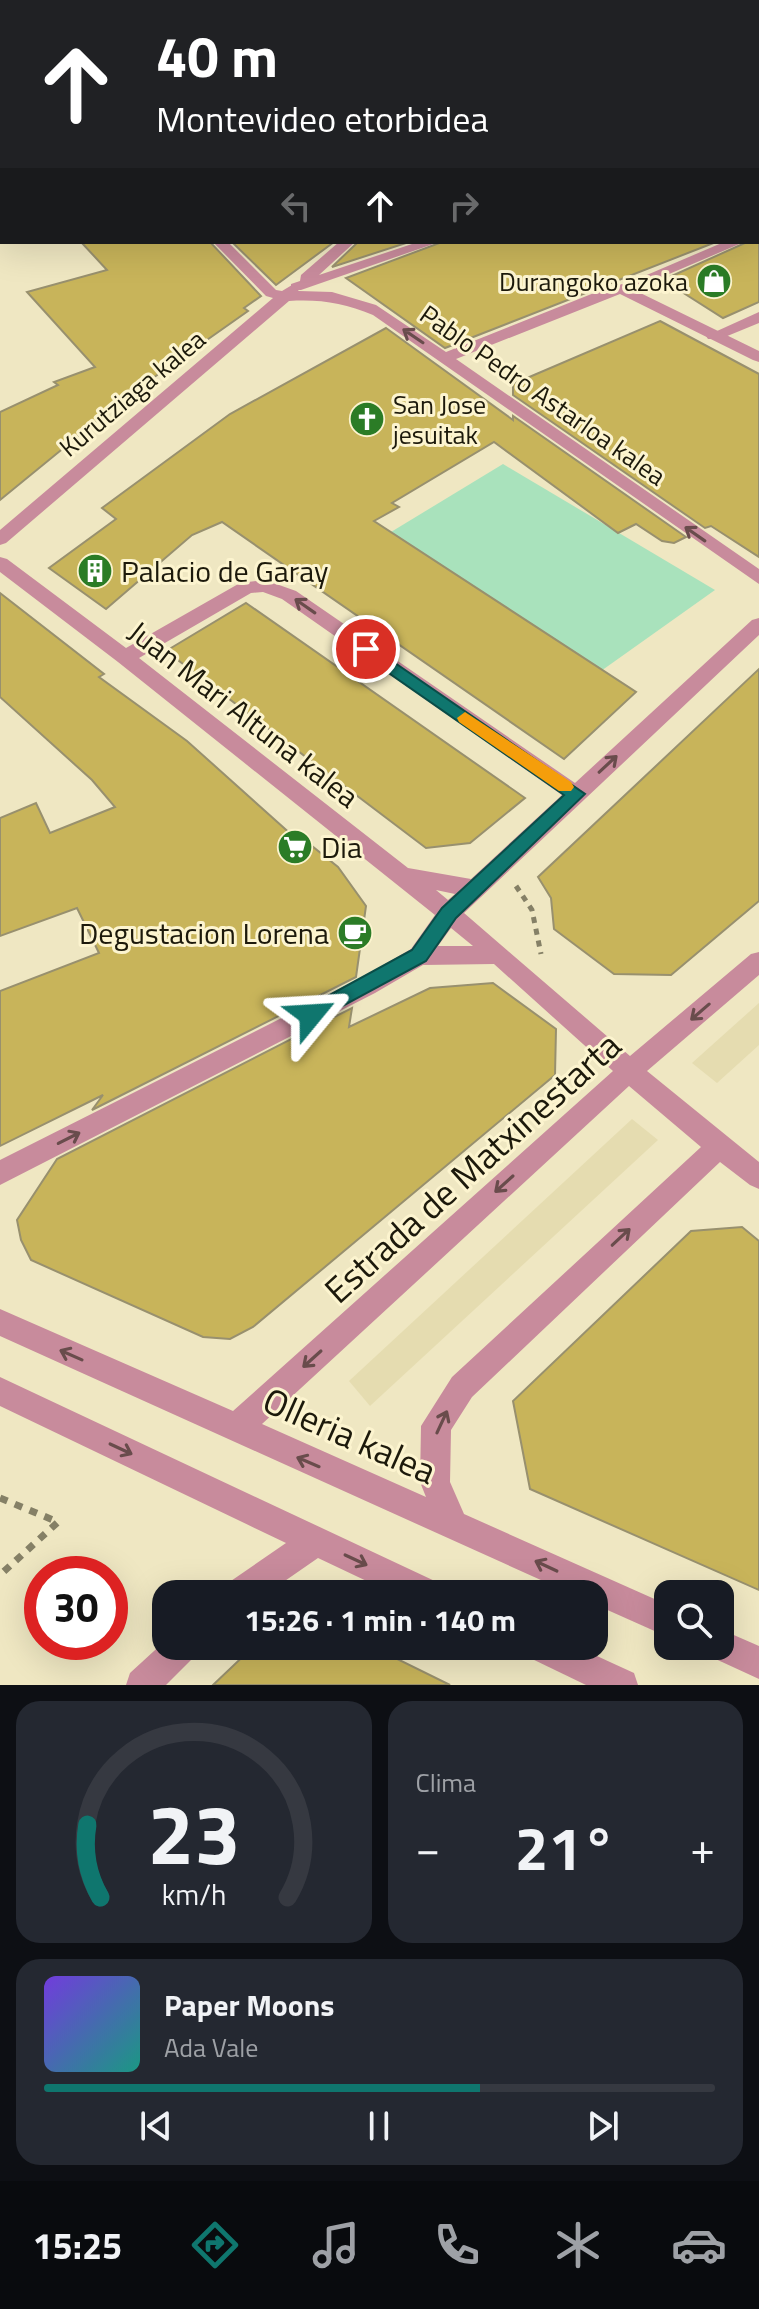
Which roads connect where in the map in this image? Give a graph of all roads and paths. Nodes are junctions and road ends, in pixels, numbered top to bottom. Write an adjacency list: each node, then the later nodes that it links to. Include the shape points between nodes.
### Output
1 (222, 244): 6 (street, via 271,293)
2 (346, 244): 6 (street, Kurutziaga kalea)
3 (426, 244): 6 (street)
4 (732, 244): 5 (street)
5 (622, 289): 8 (street); 10 (street)
6 (289, 292): 10 (street, Pablo Pedro Astarloa kalea, one-way to 6, via 378,312 340,298); 11 (street, Kurutziaga kalea)
7 (759, 317): 8 (street)
8 (714, 336): 9 (street)
9 (759, 357)
10 (445, 358): 13 (street, Pablo Pedro Astarloa kalea, one-way to 10)
11 (0, 539)
12 (0, 563): 15 (street, Juan Mari Altuna kalea)
13 (759, 578)
14 (759, 624): 16 (street, one-way to 14)
15 (125, 657): 16 (street, one-way to 15, via 289,595 265,586 247,587); 17 (street, Juan Mari Altuna kalea)
16 (576, 794): 19 (street)
17 (399, 875): 19 (street); 20 (street, Juan Mari Altuna kalea)
18 (509, 882): 23 (path, via 532,910 538,951)
19 (477, 889): 20 (street)
20 (449, 913): 21 (street, Juan Mari Altuna kalea); 22 (street)
21 (501, 955): 22 (street); 25 (street, Juan Mari Altuna kalea)
22 (419, 956): 27 (street, one-way to 22)
23 (548, 961)
24 (759, 961): 25 (street, Estrada de Matxinestarta, one-way to 25)
25 (629, 1072): 26 (street, Juan Mari Altuna kalea); 31 (street, Estrada de Matxinestarta, one-way to 31)
26 (718, 1147): 28 (street, Juan Mari Altuna kalea); 33 (street, one-way to 26, via 435,1482 436,1426 462,1387)
27 (0, 1173)
28 (759, 1177)
29 (0, 1322): 31 (street, Olleria kalea, one-way to 29)
30 (0, 1391): 34 (street, one-way to 34)
31 (236, 1428): 33 (street, Olleria kalea, one-way to 31)
32 (0, 1498): 35 (path, via 58,1522)
33 (452, 1523): 38 (street, Olleria kalea, one-way to 33)
34 (315, 1541): 36 (street); 37 (street, one-way to 37)
35 (0, 1575)
36 (259, 1580)
37 (398, 1580)
38 (654, 1615)
39 (734, 1651): 42 (street)
40 (168, 1660): 43 (street)
41 (569, 1660): 44 (street)
42 (759, 1663)
43 (142, 1685)
44 (622, 1685)

